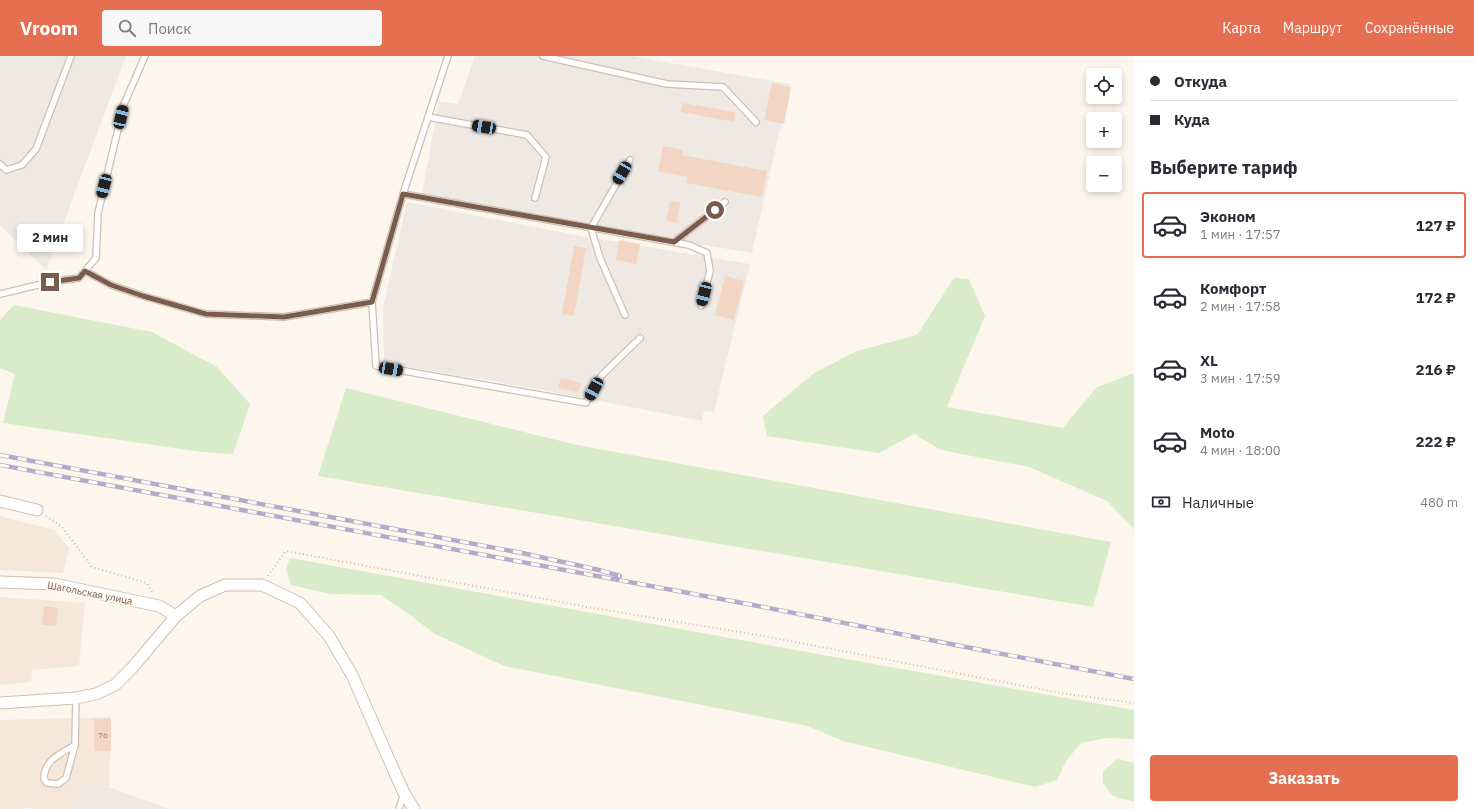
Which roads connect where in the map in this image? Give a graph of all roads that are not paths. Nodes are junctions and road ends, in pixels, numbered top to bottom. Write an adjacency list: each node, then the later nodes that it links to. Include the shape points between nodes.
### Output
1 (70, 56): 8 (lane, via 36,149 22,165 6,170)
2 (145, 56): 14 (lane, via 124,104 98,213 96,258)
3 (448, 56): 5 (lane)
4 (543, 56): 6 (lane, via 667,84 723,87)
5 (428, 117): 9 (lane); 10 (lane, via 527,135 546,157)
6 (756, 122)
7 (630, 160): 12 (lane)
8 (0, 164)
9 (403, 194): 12 (lane); 16 (lane)
10 (534, 198)
11 (725, 202): 13 (lane)
12 (591, 228): 13 (lane); 18 (lane, via 600,258)
13 (674, 242): 17 (lane, via 707,253 710,271)
14 (85, 271): 15 (lane, via 79,278); 16 (lane, via 111,285 206,314 284,317)
15 (0, 293)
16 (372, 302): 19 (lane, via 376,366 586,403 602,375)
17 (701, 306)
18 (625, 315)
19 (640, 338)
20 (0, 501): 21 (street)
21 (37, 510)
22 (0, 582): 23 (street, Шагольская улица, via 54,584 159,606)
23 (176, 616): 24 (street, via 115,685 96,694); 27 (street, via 200,596 225,585 262,585 300,602 329,636 352,675)
24 (76, 698): 25 (street); 26 (lane)
25 (0, 703)
26 (76, 745): 26 (lane, via 66,778 58,784 47,783 44,772 50,760)
27 (404, 793): 28 (lane); 29 (street)
28 (399, 809)
29 (414, 809)

